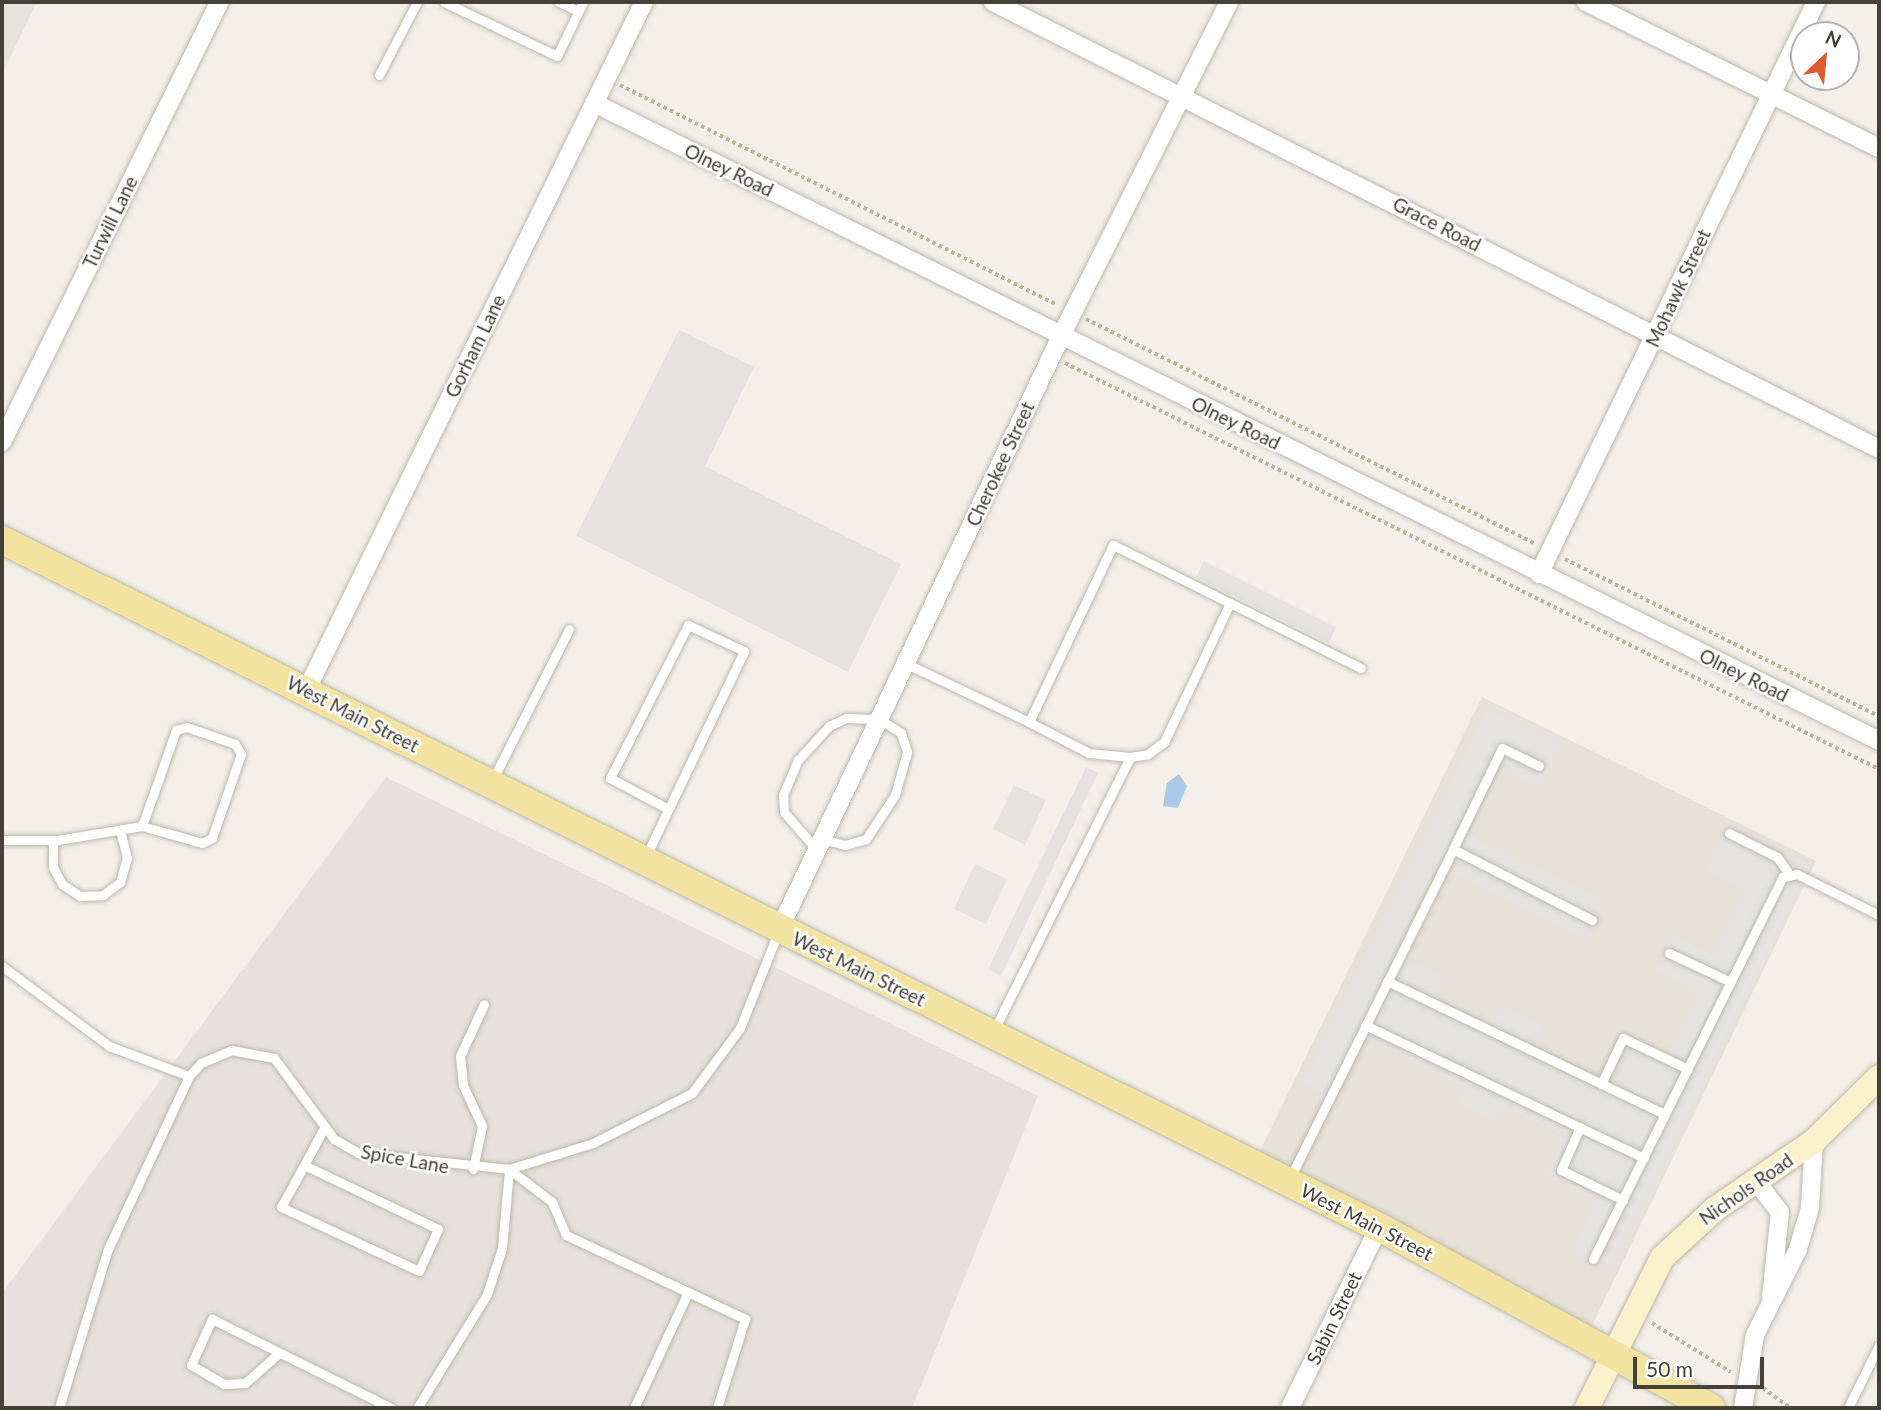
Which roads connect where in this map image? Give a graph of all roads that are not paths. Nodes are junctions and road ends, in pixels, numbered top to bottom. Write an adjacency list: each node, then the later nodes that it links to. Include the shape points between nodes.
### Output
1 (219, 2): 18 (street, Turwill Lane)
2 (416, 2): 11 (lane)
3 (444, 2): 10 (lane, via 557,55)
4 (559, 2): 10 (lane)
5 (644, 2): 14 (street, Gorham Lane)
6 (993, 2): 13 (street, Grace Road)
7 (1229, 2): 13 (street, Cherokee Street)
8 (1586, 2): 12 (street)
9 (1816, 2): 12 (street, Mohawk Street)
10 (580, 6)
11 (379, 75)
12 (1770, 93): 15 (street); 16 (street, Mohawk Street)
13 (1183, 96): 16 (street, Grace Road); 17 (street, Cherokee Street)
14 (594, 103): 17 (street, Olney Road); 26 (street, Gorham Lane)
15 (1879, 148)
16 (1656, 334): 19 (street, Grace Road); 21 (street, Mohawk Street)
17 (1060, 336): 21 (street, Olney Road); 24 (street, Cherokee Street)
18 (2, 442)
19 (1879, 449)
20 (2, 540): 26 (main road, West Main Street)
21 (1539, 574): 29 (street, Olney Road)
22 (1230, 603): 25 (lane); 28 (lane, via 1113,545); 30 (lane, via 1164,742 1149,754)
23 (569, 629): 32 (lane)
24 (905, 663): 27 (street, Cherokee Street); 28 (lane)
25 (1361, 668)
26 (306, 691): 32 (main road, West Main Street)
27 (879, 719): 39 (street, Cherokee Street); 39 (lane, via 901,733 907,752 895,795 866,839 845,845); 39 (lane, via 846,718 829,726 799,760 783,795 784,812)
28 (1029, 722): 30 (lane, via 1089,753)
29 (1879, 741)
30 (1130, 757): 52 (lane)
31 (1539, 766): 40 (lane, via 1502,748)
32 (490, 784): 41 (main road, West Main Street)
33 (668, 809): 33 (lane, via 744,650 688,625 610,778); 41 (lane)
34 (142, 826): 34 (lane, via 176,730 187,727 235,744 242,754 212,838 202,843); 35 (lane)
35 (120, 830): 38 (lane); 38 (lane, via 127,858 120,882 103,895 80,896 62,884 53,867)
36 (1729, 832): 42 (lane, via 1777,857)
37 (2, 840): 38 (lane)
38 (52, 840)
39 (819, 844): 45 (street, Cherokee Street)
40 (1452, 849): 44 (lane); 48 (lane)
41 (643, 861): 45 (main road, West Main Street)
42 (1790, 875): 43 (lane); 49 (lane)
43 (1879, 915)
44 (1592, 920)
45 (779, 930): 52 (main road, West Main Street); 63 (lane, Spice Lane, via 740,1028 692,1093 593,1143)
46 (1669, 953): 49 (lane)
47 (2, 967): 54 (lane, via 108,1046)
48 (1387, 981): 51 (lane); 56 (lane)
49 (1731, 982): 53 (lane)
50 (484, 1004): 64 (lane, via 460,1056 463,1085 482,1126)
51 (1366, 1025): 58 (lane); 65 (lane)
52 (992, 1035): 65 (main road, West Main Street)
53 (1688, 1069): 56 (lane, via 1623,1038); 57 (lane)
54 (189, 1076): 59 (lane, Spice Lane, via 214,1055 261,1052 286,1071); 75 (lane, via 108,1250)
55 (1879, 1077): 60 (street, Nichols Road)
56 (1601, 1083): 57 (lane)
57 (1665, 1114): 61 (lane)
58 (1580, 1127): 61 (lane); 67 (lane, via 1561,1170)
59 (324, 1128): 62 (lane); 64 (lane, Spice Lane, via 366,1156)
60 (1814, 1141): 66 (street, Nichols Road); 71 (street, via 1811,1208 1798,1249)
61 (1644, 1158): 67 (lane)
62 (304, 1165): 62 (lane, via 281,1208 419,1271 438,1229)
63 (509, 1169): 64 (lane, Spice Lane); 70 (lane, via 552,1202 565,1235); 77 (lane, via 502,1248 487,1294)
64 (473, 1170)
65 (1288, 1182): 68 (main road, West Main Street)
66 (1757, 1182): 71 (street, via 1780,1212); 73 (street, Nichols Road, via 1679,1241 1630,1315)
67 (1623, 1200): 69 (lane)
68 (1379, 1227): 73 (main road, West Main Street); 80 (street, Sabin Street)
69 (1594, 1259)
70 (688, 1292): 78 (lane); 79 (lane, via 745,1319)
71 (1771, 1297): 83 (street)
72 (1879, 1345): 84 (lane)
73 (1615, 1351): 81 (street, Nichols Road); 82 (main road, West Main Street)
74 (279, 1353): 74 (lane, via 212,1320 191,1365 224,1384 245,1383); 76 (lane)
75 (58, 1408)
76 (391, 1408)
77 (417, 1408)
78 (634, 1408)
79 (717, 1408)
80 (1290, 1408)
81 (1587, 1408)
82 (1711, 1408)
83 (1742, 1408)
84 (1848, 1408)

